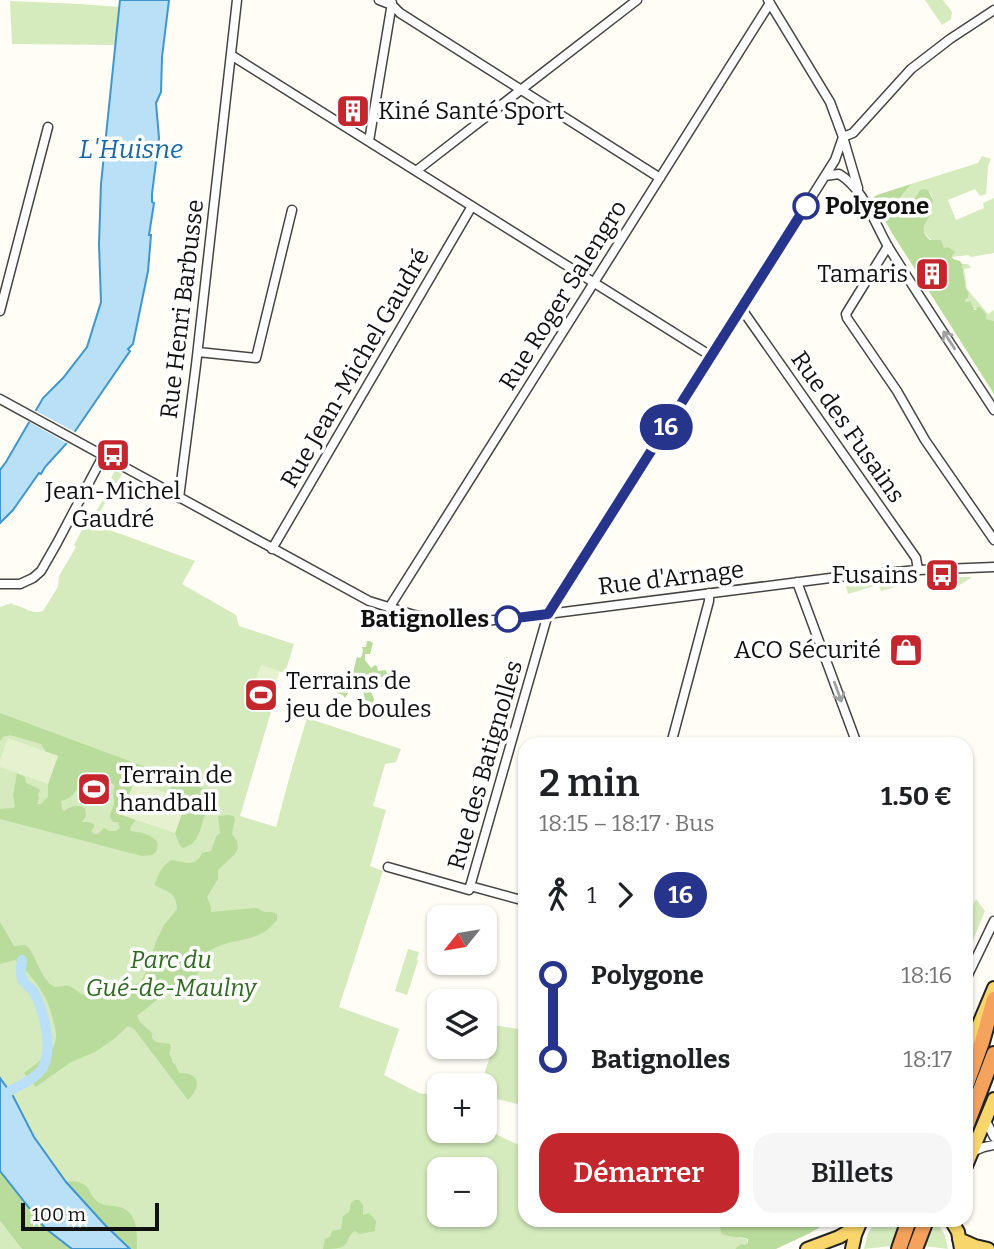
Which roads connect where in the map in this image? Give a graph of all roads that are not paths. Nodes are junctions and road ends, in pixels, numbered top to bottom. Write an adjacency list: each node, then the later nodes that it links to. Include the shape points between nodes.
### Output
1 (237, 0): 7 (street, Rue Henri Barbusse)
2 (379, 0): 5 (street)
3 (637, 0): 8 (street)
4 (769, 1): 10 (street, via 830,102); 14 (street, Rue Roger Salengro)
5 (394, 2): 8 (street, via 400,13); 11 (street)
6 (994, 9): 10 (street, via 911,69 853,133)
7 (231, 55): 11 (street); 22 (street, Rue Henri Barbusse)
8 (519, 90): 12 (street); 14 (street)
9 (48, 127): 21 (street)
10 (844, 137): 13 (street, Rue des Batignolles); 15 (street)
11 (369, 141): 12 (street)
12 (416, 171): 16 (street)
13 (825, 176): 15 (street, via 839,174); 20 (street, Rue des Batignolles)
14 (660, 178): 19 (street, Rue Roger Salengro)
15 (859, 191): 18 (street)
16 (472, 206): 19 (street); 29 (street, Rue Jean-Michel Gaudré)
17 (292, 210): 22 (street, via 256,358)
18 (888, 246): 25 (street, one-way to 18); 28 (street, via 847,318)
19 (594, 283): 23 (street); 35 (street, Rue Roger Salengro)
20 (741, 308): 23 (street, Rue des Batignolles); 31 (street, Rue des Fusains, via 916,558)
21 (0, 310)
22 (198, 352): 27 (street, Rue Henri Barbusse)
23 (711, 356): 36 (street, Rue des Batignolles)
24 (0, 399): 26 (street, Rue d'Arnage)
25 (994, 410)
26 (101, 455): 27 (street, Rue d'Arnage); 33 (street, via 41,570 20,584)
27 (179, 498): 29 (street, Rue d'Arnage)
28 (994, 540)
29 (272, 549): 35 (street, Rue d'Arnage)
30 (994, 567): 31 (street, Rue d'Arnage)
31 (918, 570): 32 (street, Rue d'Arnage)
32 (797, 582): 34 (street, Rue d'Arnage); 38 (street, one-way to 38)
33 (0, 584)
34 (709, 593): 36 (street, Rue d'Arnage); 37 (street)
35 (389, 608): 36 (street, Rue d'Arnage, via 446,621)
36 (548, 614): 40 (street, Rue des Batignolles)
37 (673, 737)
38 (854, 737)
39 (388, 867): 40 (street, Rue des Batignolles)
40 (470, 888): 41 (street)
41 (518, 899)
42 (994, 921): 43 (street)
43 (973, 964)
44 (994, 988): 46 (main road)
45 (994, 999): 48 (highway)
46 (973, 1038)
47 (994, 1054): 50 (highway)
48 (973, 1067)
49 (994, 1099): 51 (main road)
50 (973, 1109)
51 (986, 1121): 52 (street); 54 (main road)
52 (994, 1137)
53 (994, 1145): 55 (street)
54 (973, 1150)
55 (973, 1152)
56 (854, 1227): 62 (main road)
57 (858, 1227): 63 (main road)
58 (907, 1227): 64 (highway)
59 (923, 1227): 65 (highway)
60 (954, 1227): 61 (main road)
61 (960, 1244): 66 (main road)
62 (807, 1249)
63 (852, 1249)
64 (899, 1249)
65 (915, 1249)
66 (988, 1249)

